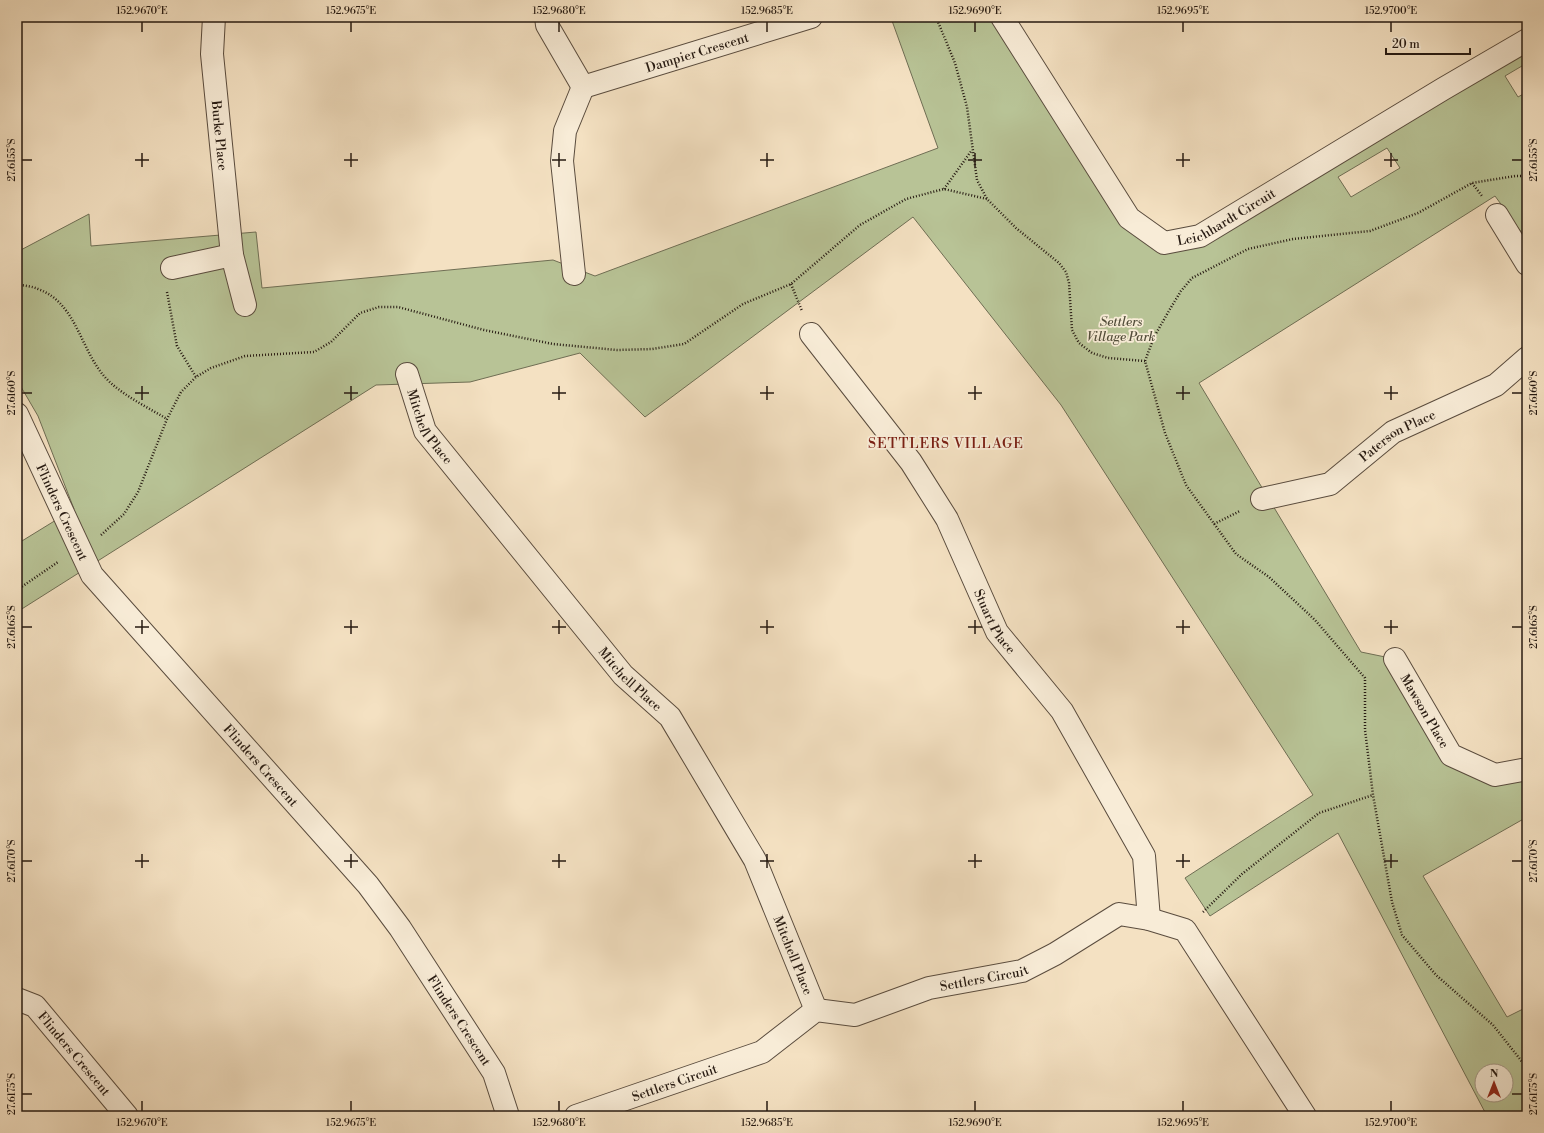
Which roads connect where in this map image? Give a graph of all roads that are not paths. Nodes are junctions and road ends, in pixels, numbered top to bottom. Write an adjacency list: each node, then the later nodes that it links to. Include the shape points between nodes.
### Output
1 (214, 17): 8 (street, Burke Place, via 212,54)
2 (546, 17): 6 (street, via 547,25)
3 (811, 17): 6 (street, Dampier Crescent)
4 (1002, 17): 5 (street, Leichhardt Circuit, via 1129,218 1164,243 1200,236)
5 (1527, 40)
6 (583, 87): 11 (street, via 564,131 562,161)
7 (1497, 215): 9 (street)
8 (232, 255): 10 (street); 12 (street, Burke Place)
9 (1527, 264)
10 (172, 268)
11 (574, 274)
12 (245, 305)
13 (811, 334): 20 (street, Stuart Place, via 911,462 947,519 997,632 1062,711 1144,856)
14 (1527, 358): 17 (street, Paterson Place, via 1496,385 1393,432 1330,484)
15 (407, 374): 22 (street, Mitchell Place, via 425,431 623,675 670,717 755,860)
16 (17, 414): 24 (street, Flinders Crescent, via 92,575 368,886 396,922 494,1073)
17 (1262, 500)
18 (1395, 659): 19 (street, Mawson Place, via 1451,755 1495,775)
19 (1527, 769)
20 (1149, 919): 22 (street, Settlers Circuit, via 1119,914 1055,954 1022,970 929,988 855,1015); 26 (street, Settlers Circuit, via 1185,930)
21 (17, 999): 23 (street, Flinders Crescent, via 35,1006)
22 (816, 1010): 25 (street, Settlers Circuit, via 762,1052)
23 (127, 1116)
24 (508, 1116)
25 (576, 1116)
26 (1305, 1116)

